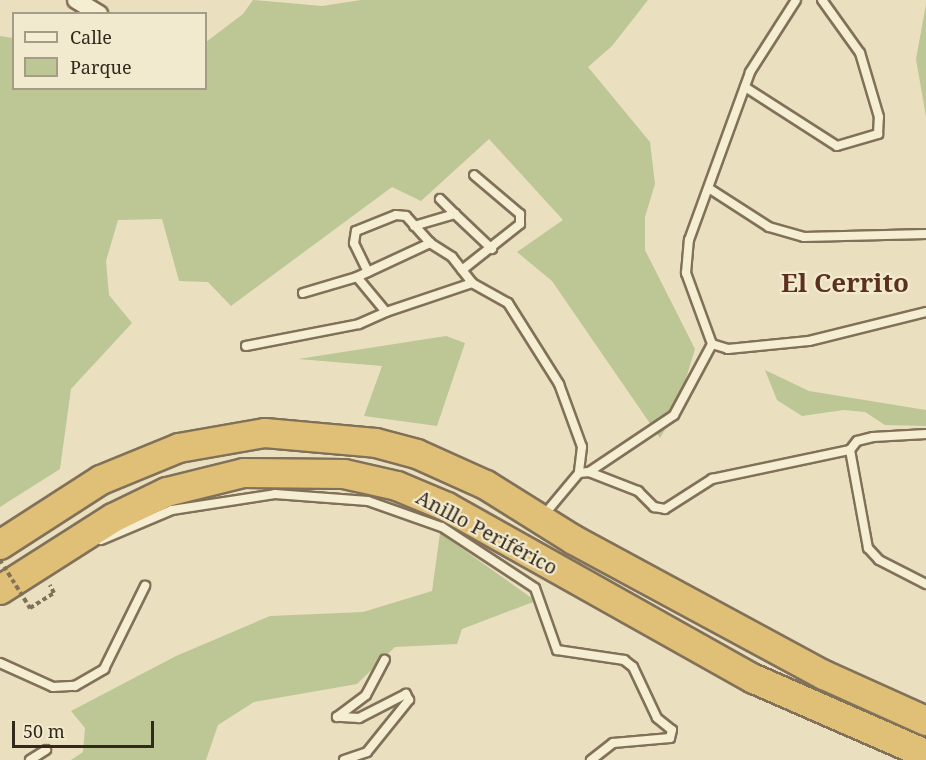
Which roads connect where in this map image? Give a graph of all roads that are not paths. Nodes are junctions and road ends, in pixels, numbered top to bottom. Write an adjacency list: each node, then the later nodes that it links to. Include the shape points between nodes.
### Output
1 (76, 0): 4 (street)
2 (796, 0): 5 (lane, via 764,43)
3 (822, 0): 5 (lane, via 860,53 879,117 878,134 837,146)
4 (96, 12)
5 (745, 87): 7 (lane)
6 (474, 175): 13 (lane, via 520,214 520,224)
7 (710, 189): 11 (lane, via 769,227 804,237); 21 (lane, via 686,258 693,295)
8 (440, 199): 9 (lane)
9 (455, 214): 10 (lane); 13 (lane)
10 (414, 226): 12 (lane); 15 (lane, via 396,215 356,231 354,243)
11 (926, 234)
12 (430, 243): 14 (lane); 15 (lane)
13 (492, 249): 14 (lane)
14 (462, 270): 17 (lane)
15 (368, 272): 16 (lane)
16 (357, 277): 18 (lane); 19 (lane)
17 (472, 283): 19 (lane); 26 (lane, via 508,303 538,346 559,384 582,447)
18 (303, 293)
19 (386, 312): 22 (lane, via 359,324)
20 (926, 312): 21 (lane, via 809,341 728,349)
21 (712, 344): 25 (lane, via 674,415)
22 (246, 346)
23 (926, 434): 24 (lane, via 873,437 857,441)
24 (850, 450): 25 (lane, via 712,479 665,509 654,507 638,491); 30 (lane, via 868,548 879,560)
25 (590, 472): 26 (lane)
26 (579, 473): 27 (lane)
27 (541, 519): 28 (highway, Anillo Periférico, via 486,485 417,454 349,438 265,433 200,443 138,463); 35 (highway, Anillo Periférico, via 824,675)
28 (0, 545)
29 (69, 546): 32 (highway, Anillo Periférico); 37 (highway, Anillo Periférico, via 166,492 244,473 291,470 397,486 447,507 754,679); 40 (lane, via 81,549 172,510 275,494 368,501 408,512 442,526 535,588 550,641 562,654 624,660 633,667 657,718 672,730 670,738 613,743)
30 (926, 584)
31 (145, 586): 34 (lane, via 104,669 75,686 53,687)
32 (0, 590)
33 (385, 660): 39 (lane, via 366,695 337,717 359,718 406,694 409,700 367,752)
34 (0, 663)
35 (926, 721)
36 (46, 750): 38 (lane)
37 (926, 754)
38 (30, 760)
39 (344, 760)
40 (591, 760)

